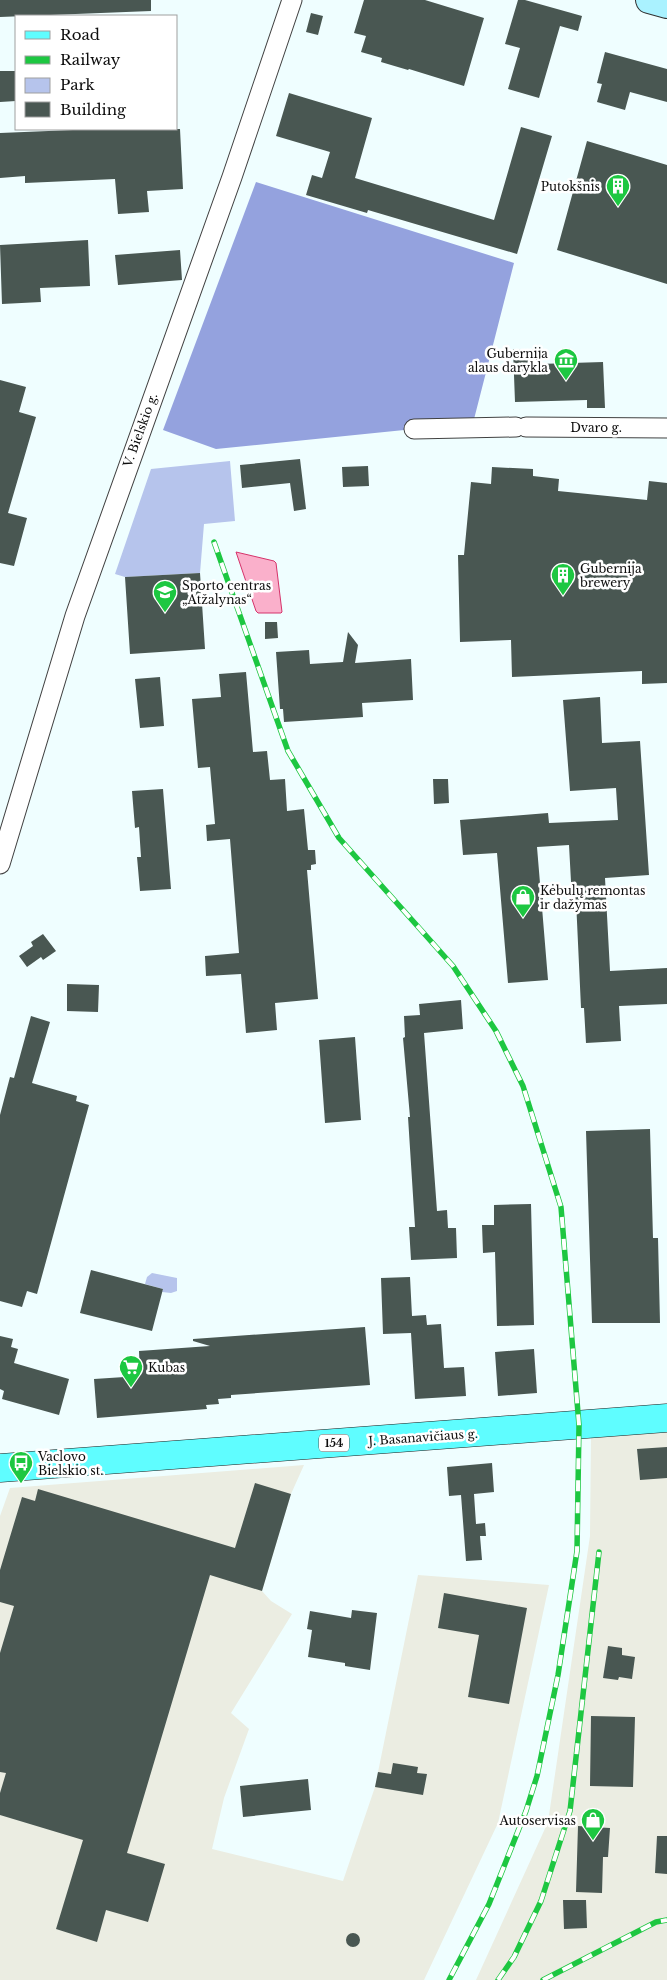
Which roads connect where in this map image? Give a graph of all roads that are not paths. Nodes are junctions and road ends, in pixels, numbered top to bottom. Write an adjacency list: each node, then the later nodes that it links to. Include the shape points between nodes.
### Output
1 (292, 0): 6 (street, V. Bielskio g., via 75,616)
2 (649, 0): 3 (main road)
3 (667, 5)
4 (667, 428): 5 (street, Dvaro g.)
5 (414, 429)
6 (0, 864)
7 (667, 1418): 8 (main road, J. Basanavičiaus g. / 154)
8 (0, 1468)

